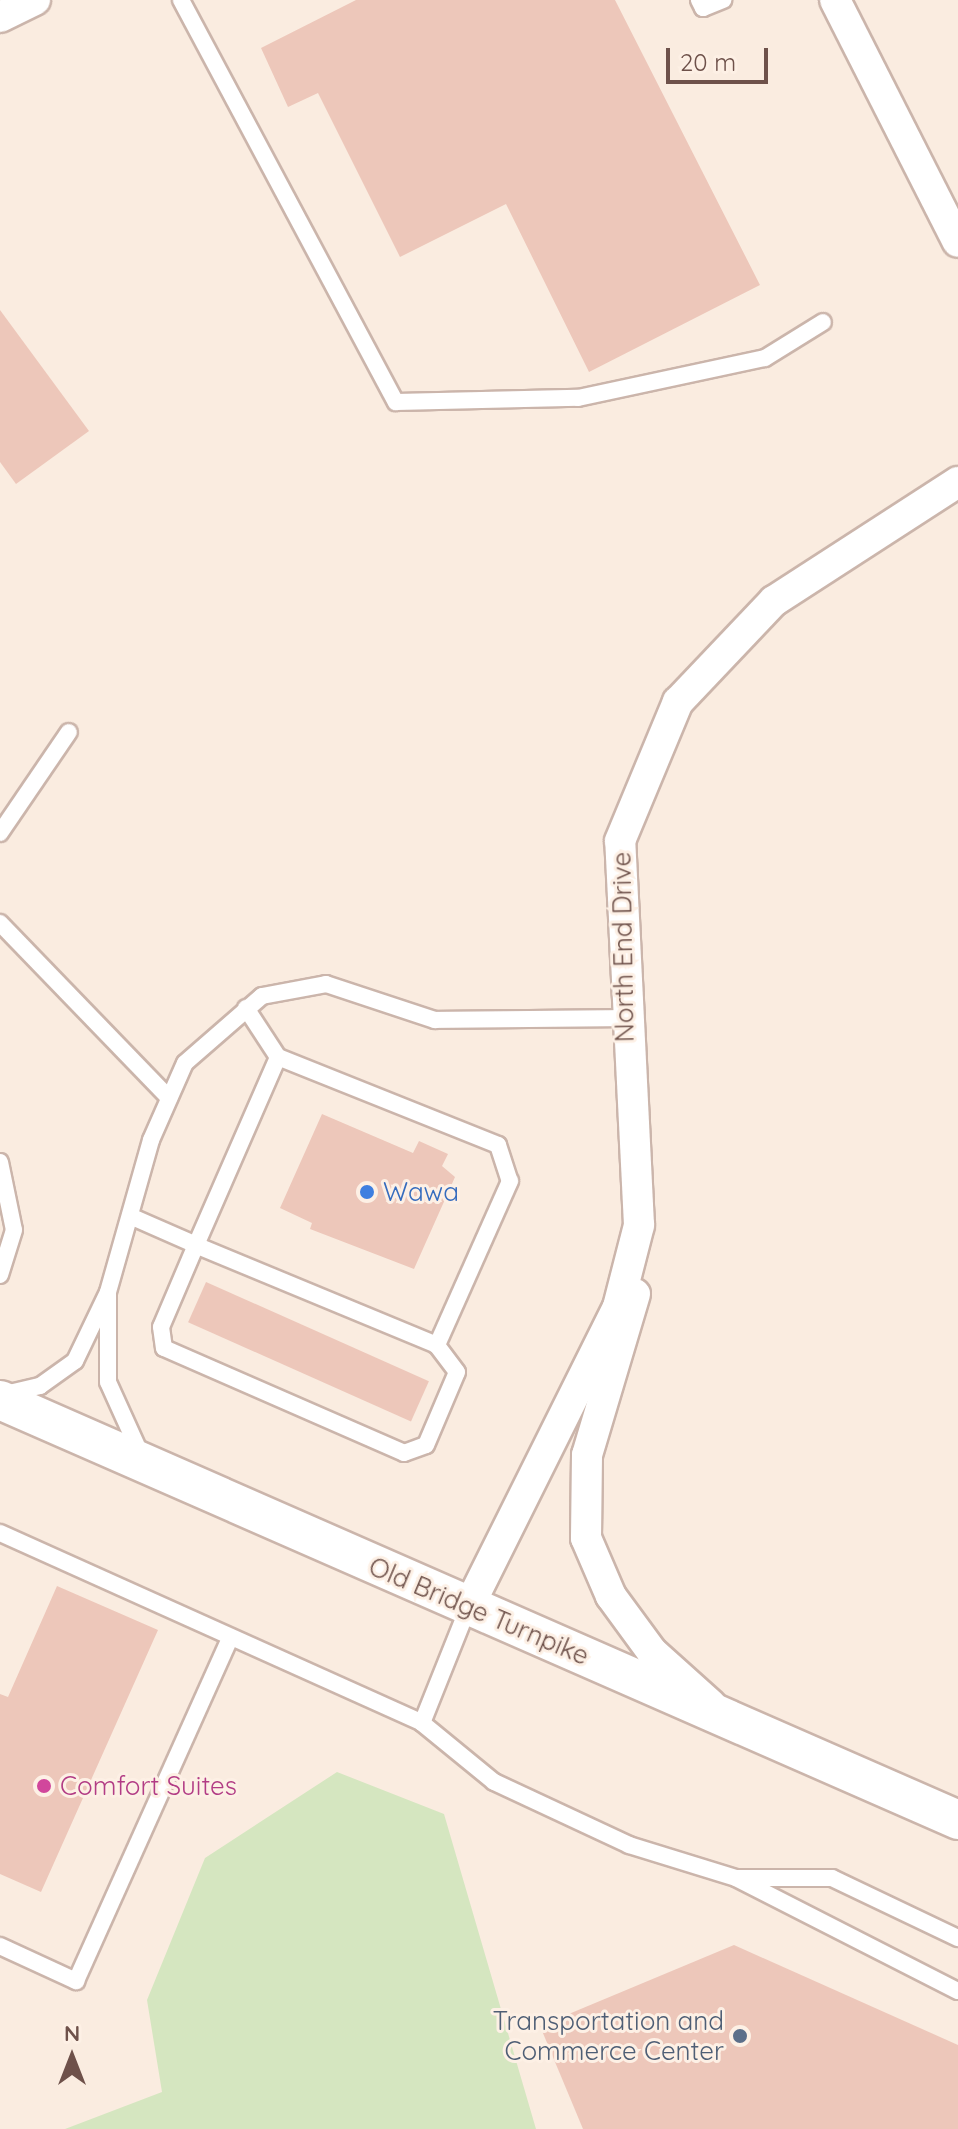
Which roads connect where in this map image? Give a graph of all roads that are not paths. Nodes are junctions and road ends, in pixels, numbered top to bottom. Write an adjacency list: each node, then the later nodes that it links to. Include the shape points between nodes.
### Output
1 (35, 0): 6 (street)
2 (181, 0): 8 (lane, via 396,402 578,398 765,358)
3 (699, 0): 4 (lane, via 703,8)
4 (723, 0)
5 (835, 0): 7 (street)
6 (0, 17)
7 (958, 242)
8 (823, 322)
9 (958, 482): 14 (street, North End Drive, via 774,601 678,702 620,841)
10 (69, 732): 11 (lane)
11 (0, 833)
12 (0, 923): 16 (lane)
13 (246, 1008): 14 (lane, via 284,988 326,984 435,1020); 15 (lane); 16 (lane, via 185,1063)
14 (623, 1018): 19 (street, North End Drive)
15 (278, 1057): 20 (lane); 23 (lane, via 498,1145 508,1189)
16 (169, 1098): 18 (lane)
17 (0, 1162): 21 (lane, via 14,1230)
18 (130, 1216): 20 (lane); 22 (lane)
19 (639, 1225): 27 (street, North End Drive, via 618,1307); 29 (street, North End Drive, via 630,1330 587,1455 586,1538 611,1596 652,1652)
20 (196, 1245): 23 (lane); 23 (lane, via 161,1327 164,1348 404,1453 426,1445 457,1372)
21 (0, 1274)
22 (108, 1292): 24 (lane, via 75,1361 59,1376); 25 (lane, via 108,1382)
23 (437, 1345)
24 (0, 1398): 25 (street, Old Bridge Turnpike)
25 (147, 1466): 27 (street, Old Bridge Turnpike)
26 (0, 1533): 28 (lane)
27 (468, 1608): 29 (street, Old Bridge Turnpike); 30 (lane)
28 (230, 1638): 30 (lane); 34 (lane, via 76,1981)
29 (721, 1714): 31 (street, Old Bridge Turnpike)
30 (422, 1723): 32 (lane, via 494,1782 629,1845)
31 (958, 1820)
32 (736, 1878): 33 (lane, via 832,1878); 35 (lane)
33 (958, 1938)
34 (0, 1946)
35 (958, 1991)

